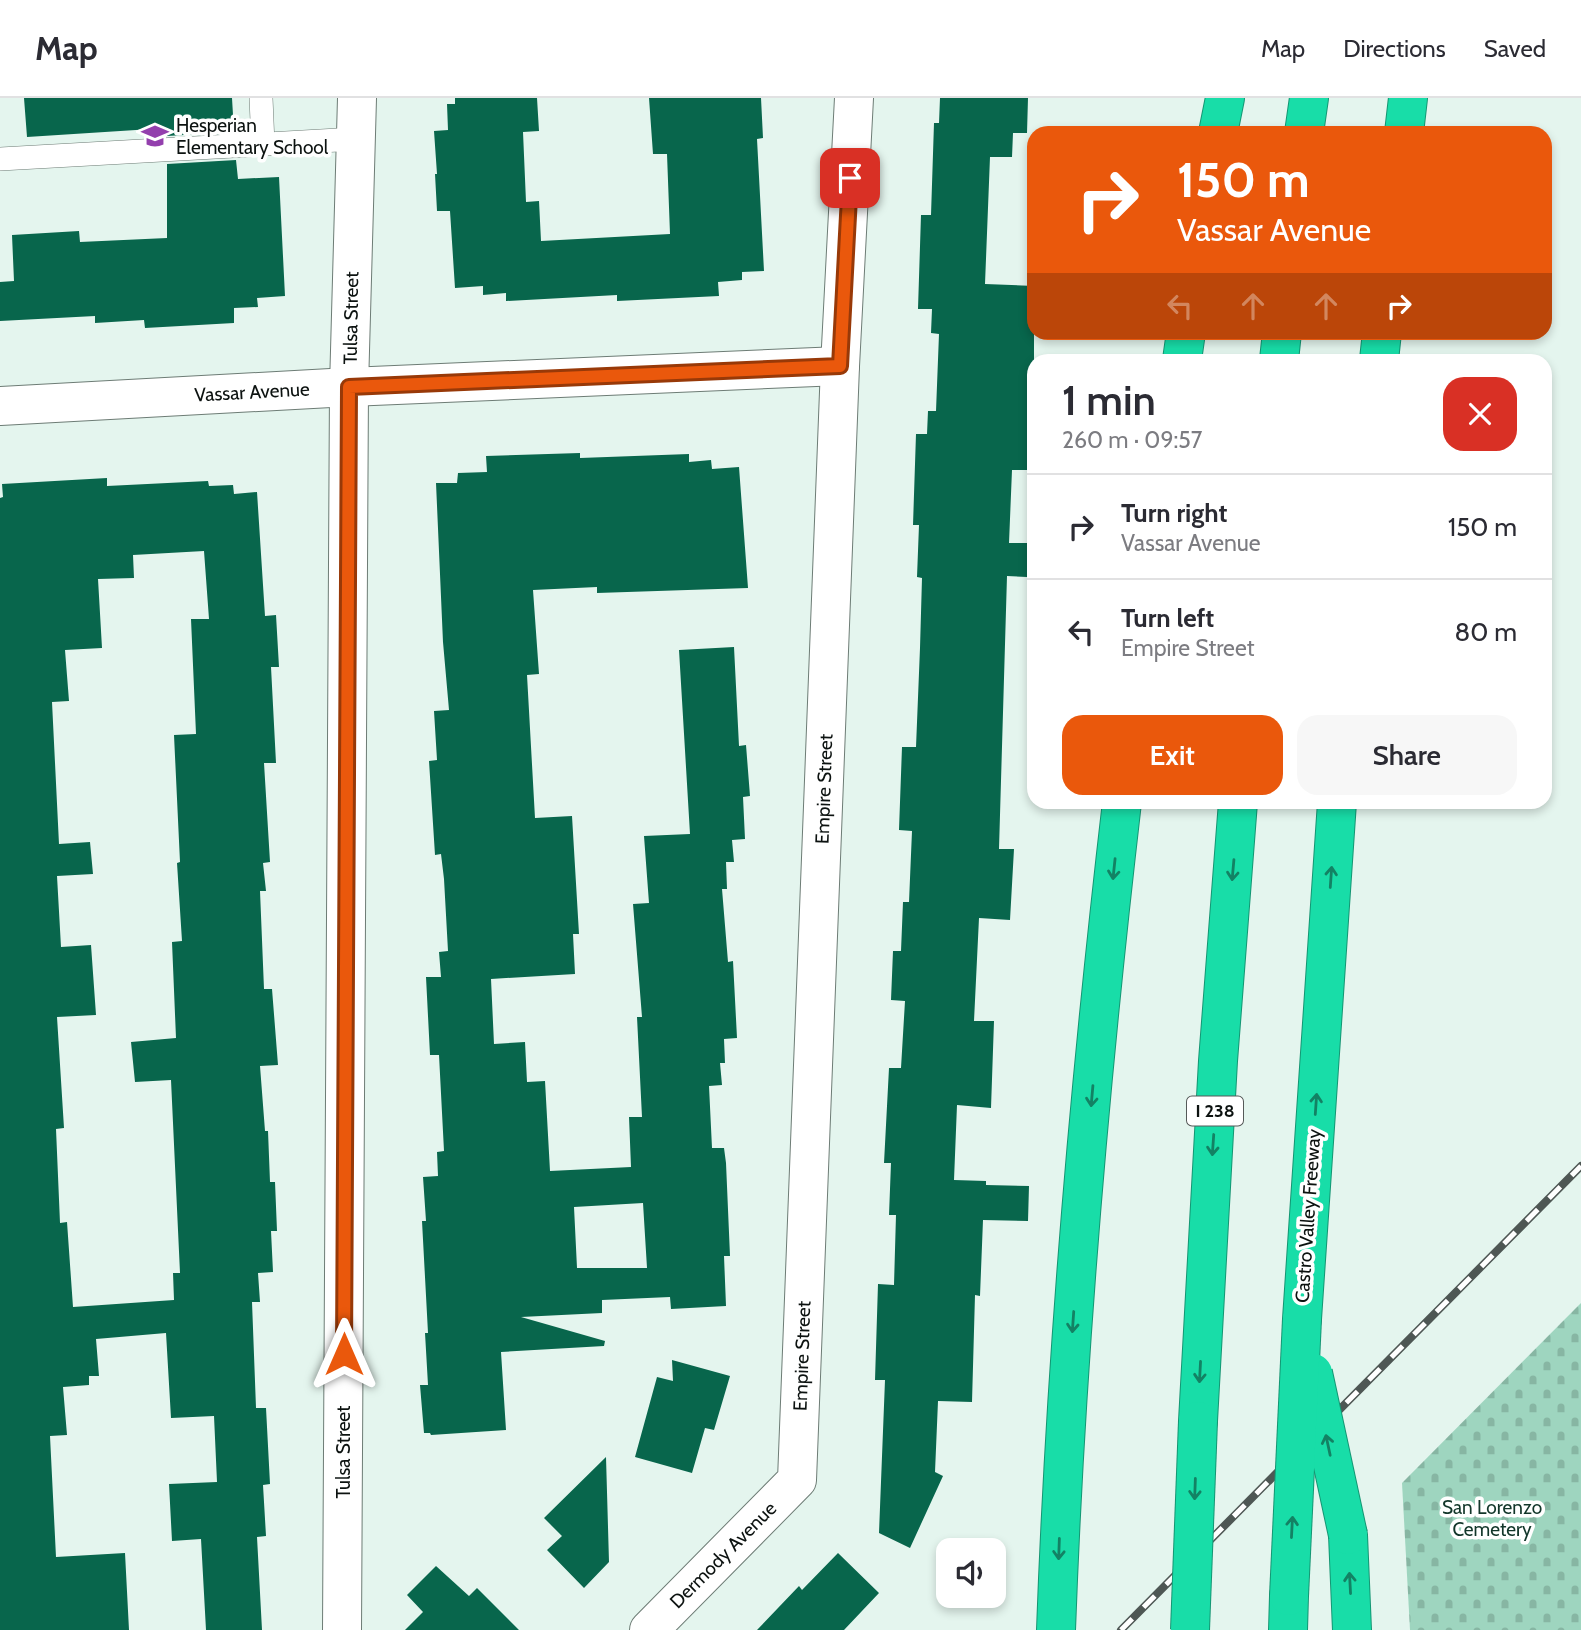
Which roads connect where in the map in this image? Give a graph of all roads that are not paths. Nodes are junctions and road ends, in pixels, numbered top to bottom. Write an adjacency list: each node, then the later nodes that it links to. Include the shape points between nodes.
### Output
1 (261, 98): 11 (lane)
2 (357, 98): 10 (street, Tulsa Street)
3 (854, 98): 13 (street, Empire Street)
4 (1225, 98): 7 (highway)
5 (1309, 98): 8 (highway)
6 (1408, 98): 9 (highway)
7 (1219, 126)
8 (1305, 126)
9 (1405, 126)
10 (356, 139): 11 (lane); 14 (street, Tulsa Street)
11 (263, 144): 12 (lane)
12 (0, 159)
13 (840, 366): 14 (street, Vassar Avenue); 20 (street, Empire Street)
14 (349, 387): 15 (street, Vassar Avenue); 22 (street, Tulsa Street)
15 (0, 406)
16 (1121, 809): 24 (highway, one-way to 24, via 1080,1225)
17 (1237, 809): 25 (highway, I 238, one-way to 25, bridge, via 1217,1087)
18 (1338, 809): 19 (highway, Castro Valley Freeway, one-way to 18)
19 (1302, 1319): 21 (highway, Castro Valley Freeway, one-way to 19, bridge); 26 (highway, one-way to 19, bridge, via 1348,1535)
20 (797, 1480): 23 (street, Dermody Avenue)
21 (1288, 1613)
22 (342, 1630)
23 (649, 1630)
24 (1056, 1630)
25 (1190, 1630)
26 (1352, 1630)

